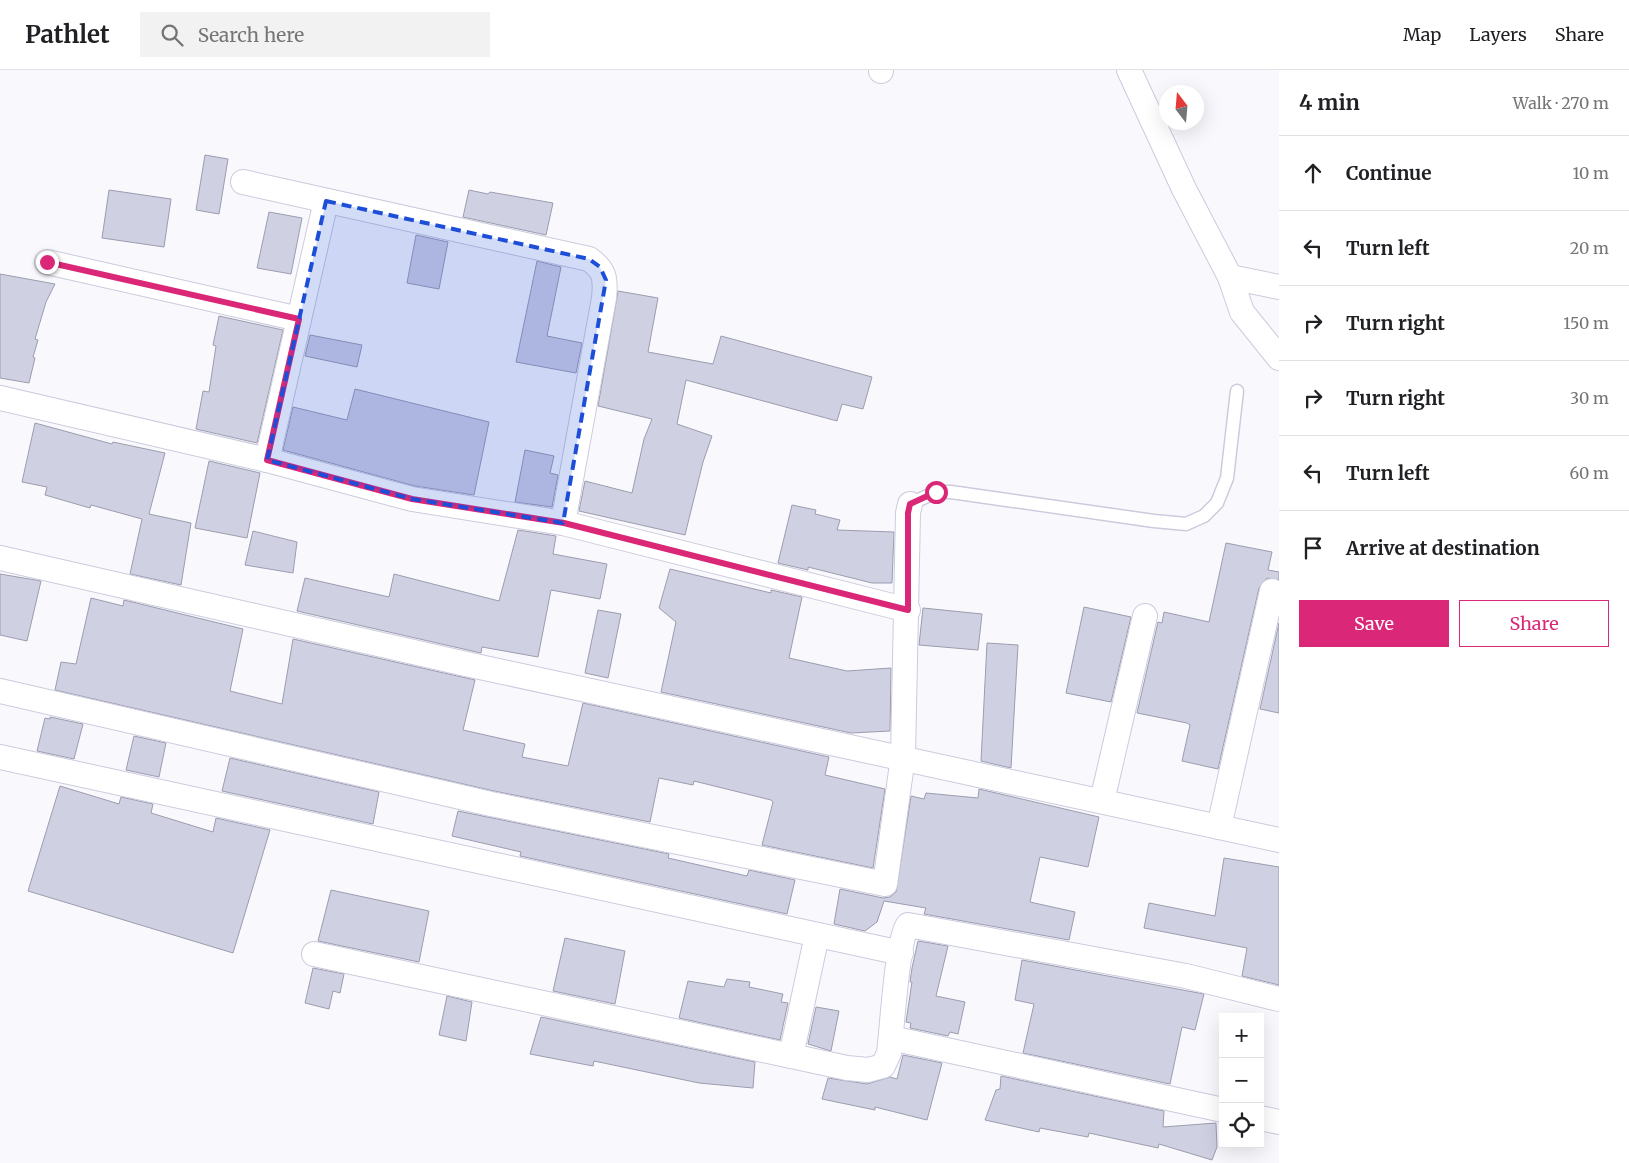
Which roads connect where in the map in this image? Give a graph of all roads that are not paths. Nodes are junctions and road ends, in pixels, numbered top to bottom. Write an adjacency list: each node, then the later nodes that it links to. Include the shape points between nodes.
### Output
1 (1128, 70): 5 (street)
2 (243, 182): 3 (street)
3 (326, 201): 7 (street); 13 (street, via 589,259 600,267 606,280 604,298)
4 (47, 262): 7 (street)
5 (1230, 277): 6 (street); 8 (street, via 1242,312)
6 (1279, 287)
7 (299, 319): 11 (street)
8 (1279, 358)
9 (1237, 391): 12 (lane, via 1226,478 1217,503 1204,516 1186,524 951,492 936,492)
10 (0, 398): 11 (street)
11 (267, 460): 13 (street, via 412,499)
12 (910, 504): 16 (street)
13 (564, 523): 16 (street)
14 (0, 558): 20 (street, via 466,664)
15 (1272, 591): 22 (street)
16 (908, 610): 20 (street)
17 (1145, 616): 21 (street)
18 (0, 691): 20 (street, via 491,804 885,884)
19 (0, 757): 24 (street)
20 (903, 757): 21 (street)
21 (1102, 801): 22 (street)
22 (1218, 827): 23 (street)
23 (1279, 840)
24 (817, 934): 25 (street); 29 (street)
25 (900, 953): 27 (street, via 908,925 1186,976); 28 (street)
26 (314, 954): 29 (street)
27 (1279, 999)
28 (891, 1038): 29 (street, via 883,1066 868,1070); 30 (street)
29 (791, 1056)
30 (1219, 1109)
31 (1264, 1119): 32 (street)
32 (1279, 1122)

